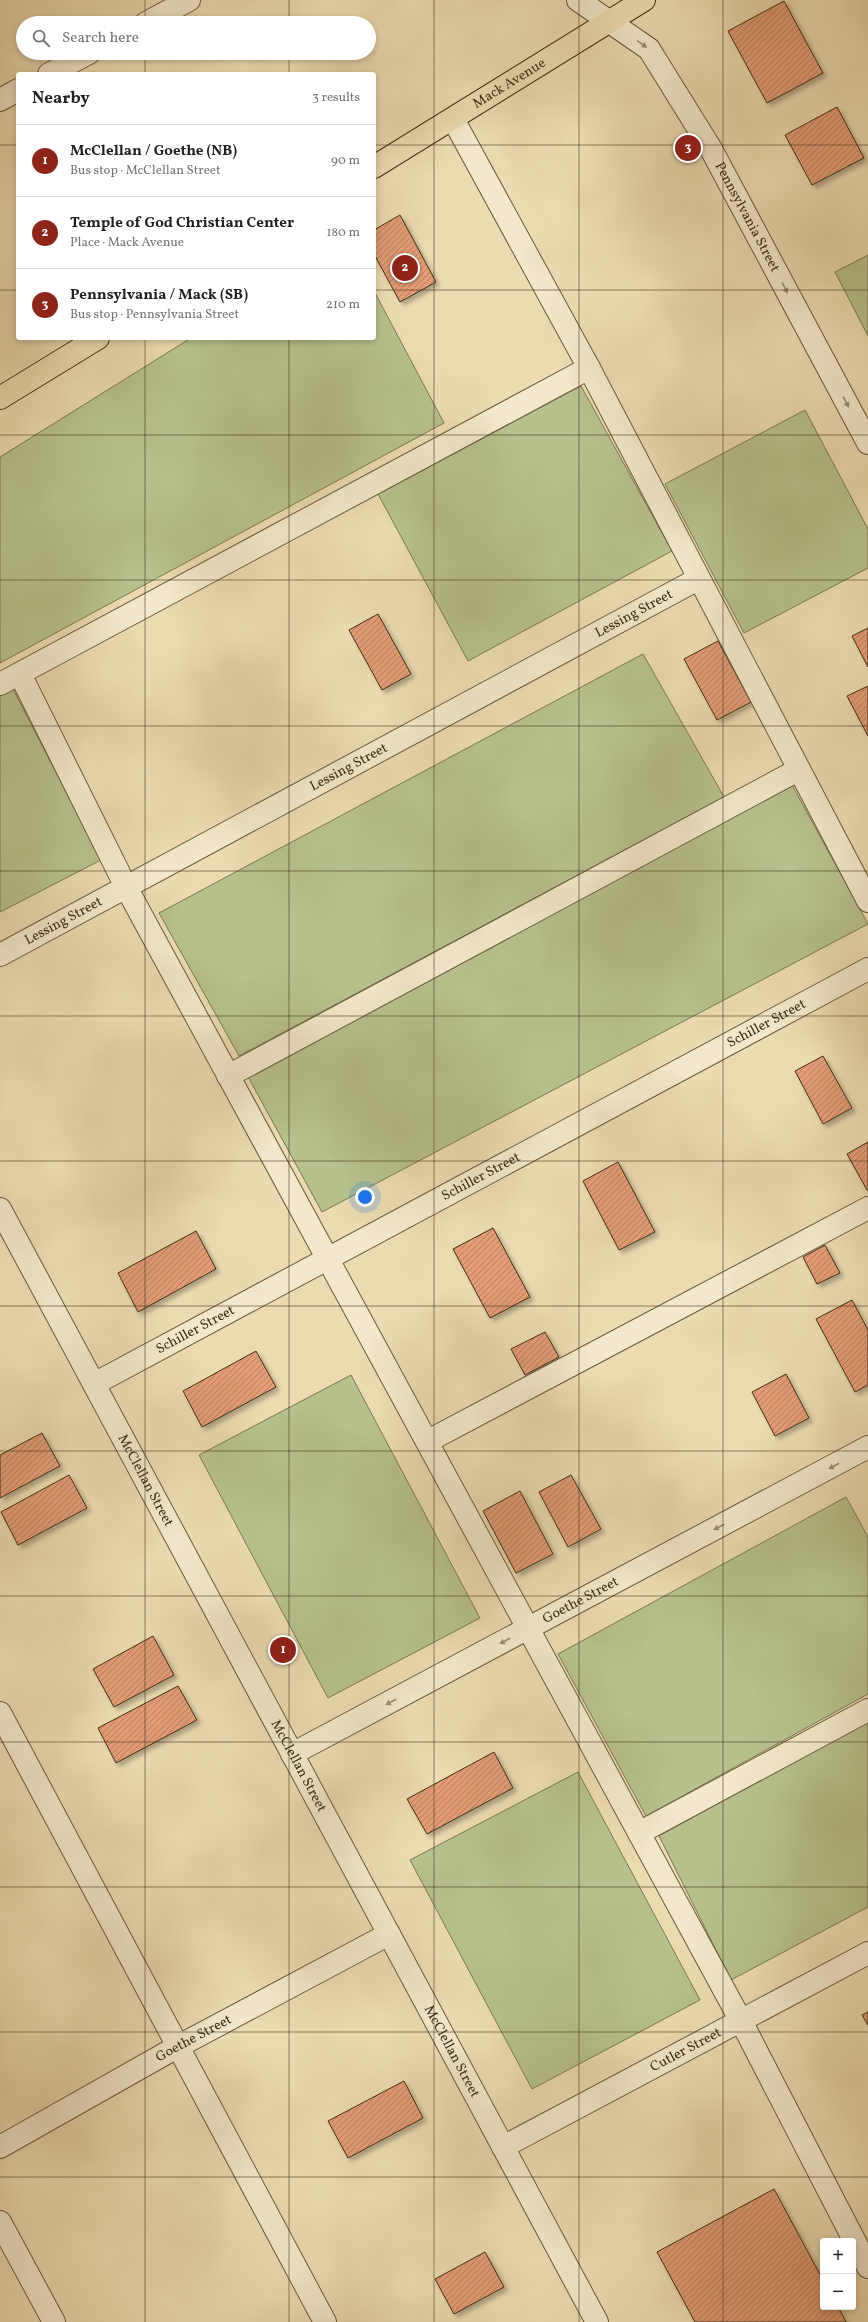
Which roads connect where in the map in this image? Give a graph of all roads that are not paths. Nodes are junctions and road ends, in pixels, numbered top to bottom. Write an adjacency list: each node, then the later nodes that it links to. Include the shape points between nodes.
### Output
1 (189, 0): 4 (street)
2 (578, 0): 5 (street, Pennsylvania Street)
3 (644, 0): 5 (main road, Mack Avenue)
4 (159, 16)
5 (610, 21): 10 (main road, Mack Avenue); 15 (street, Pennsylvania Street, one-way to 15, via 649,49 711,149)
6 (76, 60): 7 (street)
7 (53, 72)
8 (16, 91): 9 (street)
9 (0, 100)
10 (452, 119): 11 (main road, Mack Avenue); 13 (street)
11 (376, 166)
12 (95, 340): 14 (main road)
13 (589, 368): 16 (street); 17 (street)
14 (0, 398)
15 (868, 443)
16 (698, 579): 19 (street); 20 (street, Lessing Street)
17 (20, 674): 18 (street); 20 (street)
18 (0, 684)
19 (798, 770): 21 (street); 24 (street)
20 (126, 887): 22 (street, Lessing Street); 24 (street)
21 (868, 901)
22 (0, 955)
23 (868, 969): 27 (street, Schiller Street)
24 (228, 1076): 27 (street)
25 (868, 1208): 29 (street)
26 (0, 1209): 28 (street, McClellan Street)
27 (328, 1258): 28 (street, Schiller Street); 29 (street)
28 (94, 1384): 34 (street, McClellan Street)
29 (428, 1441): 31 (street)
30 (868, 1447): 31 (street, Goethe Street, one-way to 31)
31 (528, 1628): 34 (street, Goethe Street, one-way to 34); 35 (street)
32 (868, 1710): 35 (street)
33 (0, 1713): 39 (street)
34 (292, 1754): 36 (street, McClellan Street)
35 (639, 1833): 38 (street)
36 (389, 1934): 39 (street, Goethe Street); 41 (street, McClellan Street)
37 (868, 1953): 38 (street, Cutler Street)
38 (740, 2021): 41 (street, Cutler Street); 43 (street)
39 (177, 2047): 40 (street, Goethe Street); 45 (street)
40 (0, 2147)
41 (503, 2147): 46 (street, McClellan Street)
42 (0, 2222): 44 (street)
43 (868, 2267)
44 (54, 2322)
45 (325, 2322)
46 (597, 2322)

